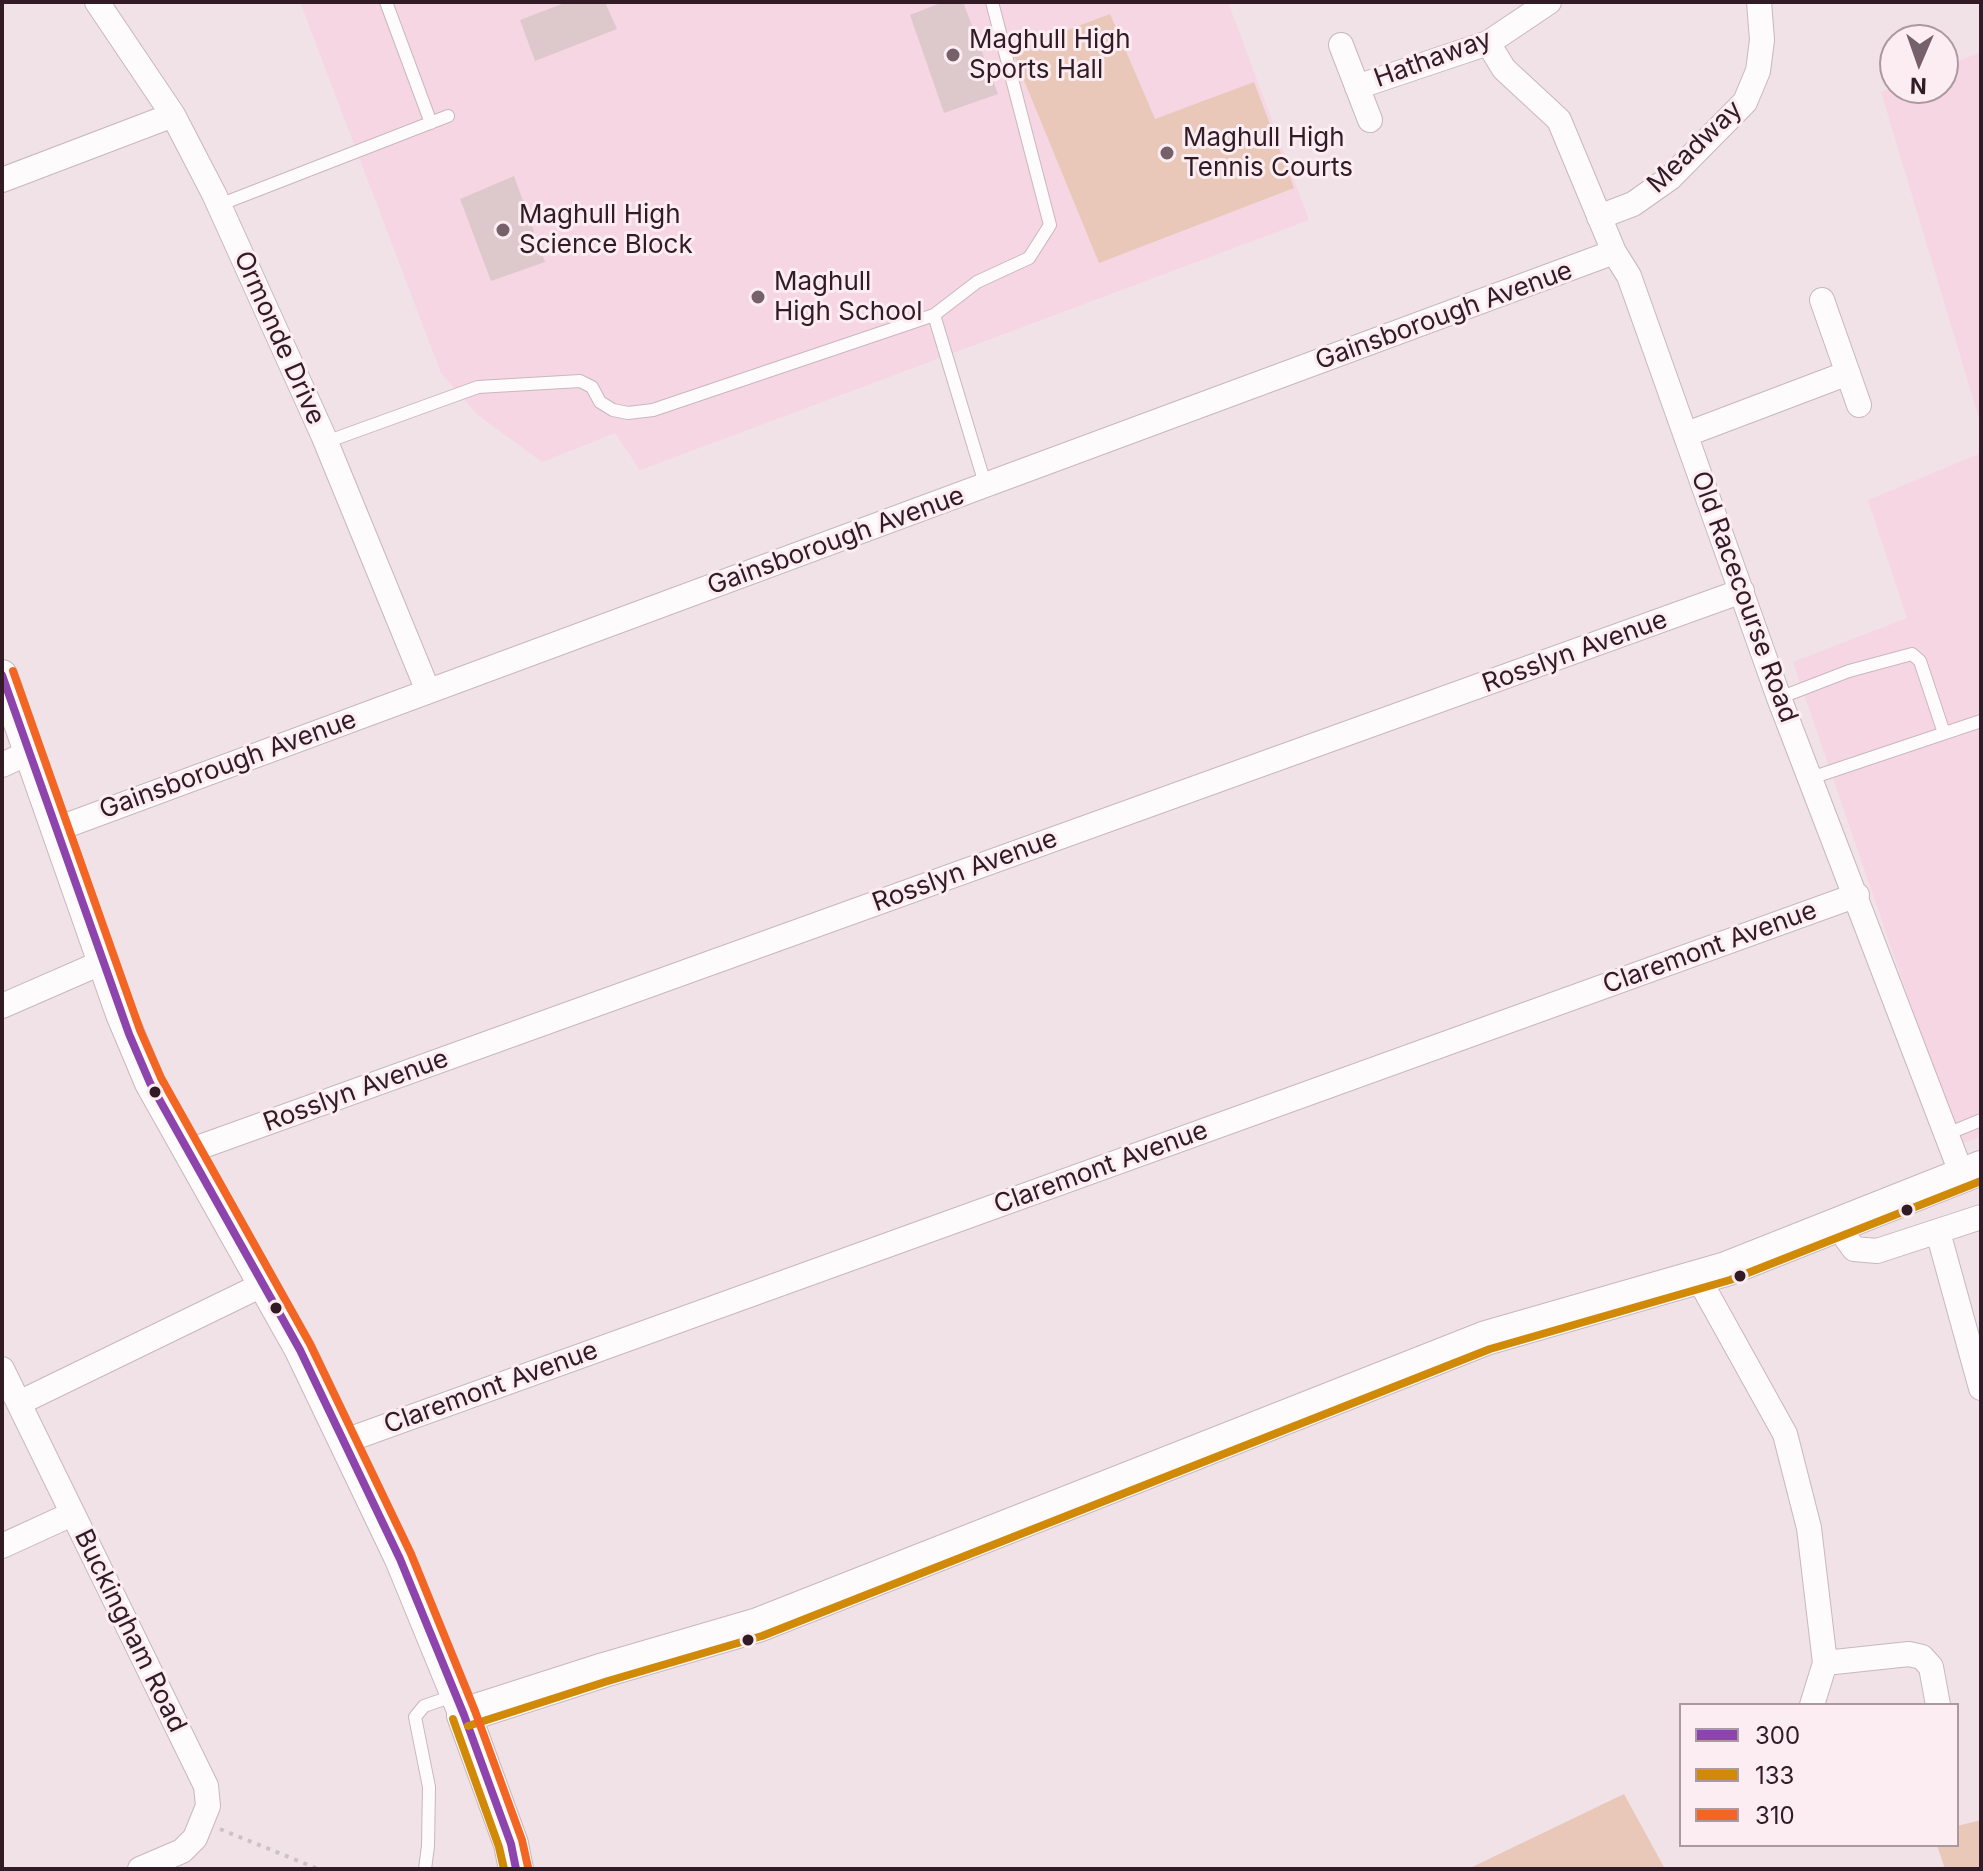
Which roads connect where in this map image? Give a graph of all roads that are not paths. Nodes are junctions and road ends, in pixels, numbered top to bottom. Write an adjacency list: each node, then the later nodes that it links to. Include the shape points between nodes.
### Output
1 (97, 2): 9 (street, Ormonde Drive)
2 (386, 2): 12 (lane)
3 (992, 2): 18 (lane, via 1050,225 1029,258 977,282)
4 (1549, 2): 6 (street, Hathaway)
5 (1759, 2): 15 (street, Meadway, via 1758,71 1745,102 1670,178 1633,204)
6 (1488, 43): 8 (street, Hathaway); 15 (street, Old Racecourse Road, via 1504,69 1559,120)
7 (1341, 45): 8 (street, Hathaway)
8 (1357, 87): 11 (street, Hathaway)
9 (173, 115): 13 (street); 14 (street, Ormonde Drive)
10 (448, 116): 12 (lane)
11 (1370, 120)
12 (431, 123): 14 (lane)
13 (2, 180)
14 (219, 205): 22 (street, Ormonde Drive)
15 (1599, 217): 16 (street, Old Racecourse Road)
16 (1614, 252): 21 (street, Old Racecourse Road, via 1629,276); 23 (street, Gainsborough Avenue)
17 (1822, 300): 19 (street)
18 (934, 315): 22 (lane, via 640,413 613,410 580,381 478,387); 23 (lane)
19 (1848, 373): 20 (street); 21 (street)
20 (1859, 405)
21 (1687, 434): 24 (street, Old Racecourse Road)
22 (326, 442): 26 (street, Ormonde Drive)
23 (986, 487): 26 (street, Gainsborough Avenue)
24 (1742, 591): 27 (street, Old Racecourse Road); 39 (street, Rosslyn Avenue)
25 (2, 675): 30 (street)
26 (428, 691): 33 (street, Gainsborough Avenue)
27 (1779, 698): 29 (lane, via 1912,654 1920,661); 32 (street, Old Racecourse Road)
28 (1981, 721): 29 (lane)
29 (1944, 733): 32 (lane)
30 (30, 752): 31 (street); 33 (street)
31 (2, 765)
32 (1811, 778): 34 (street, Old Racecourse Road)
33 (57, 829): 35 (street)
34 (1857, 895): 38 (street, Old Racecourse Road); 49 (street, Claremont Avenue)
35 (103, 962): 36 (street); 39 (street, via 150,1083)
36 (2, 1006)
37 (1981, 1120): 38 (lane)
38 (1947, 1134): 40 (street, Old Racecourse Road)
39 (189, 1151): 45 (street)
40 (1972, 1171): 42 (main road)
41 (1981, 1217): 43 (street)
42 (1836, 1224): 43 (street, via 1854,1249 1877,1251); 44 (main road)
43 (1938, 1232): 47 (street)
44 (1695, 1278): 52 (street, via 1785,1434 1809,1528); 55 (main road, via 1486,1338 758,1625)
45 (264, 1284): 48 (street); 49 (street)
46 (2, 1369): 48 (street, Buckingham Road)
47 (1981, 1388)
48 (19, 1403): 50 (street, Buckingham Road)
49 (345, 1441): 55 (street)
50 (72, 1514): 51 (street); 56 (street, Buckingham Road, via 206,1786 208,1806 195,1838 182,1851)
51 (2, 1546)
52 (1825, 1663): 53 (street); 54 (street, via 1922,1657 1931,1667)
53 (1813, 1703)
54 (1938, 1703)
55 (460, 1705): 57 (lane, via 424,1706 415,1717 429,1787); 58 (main road)
56 (140, 1869)
57 (425, 1869)
58 (516, 1869)

